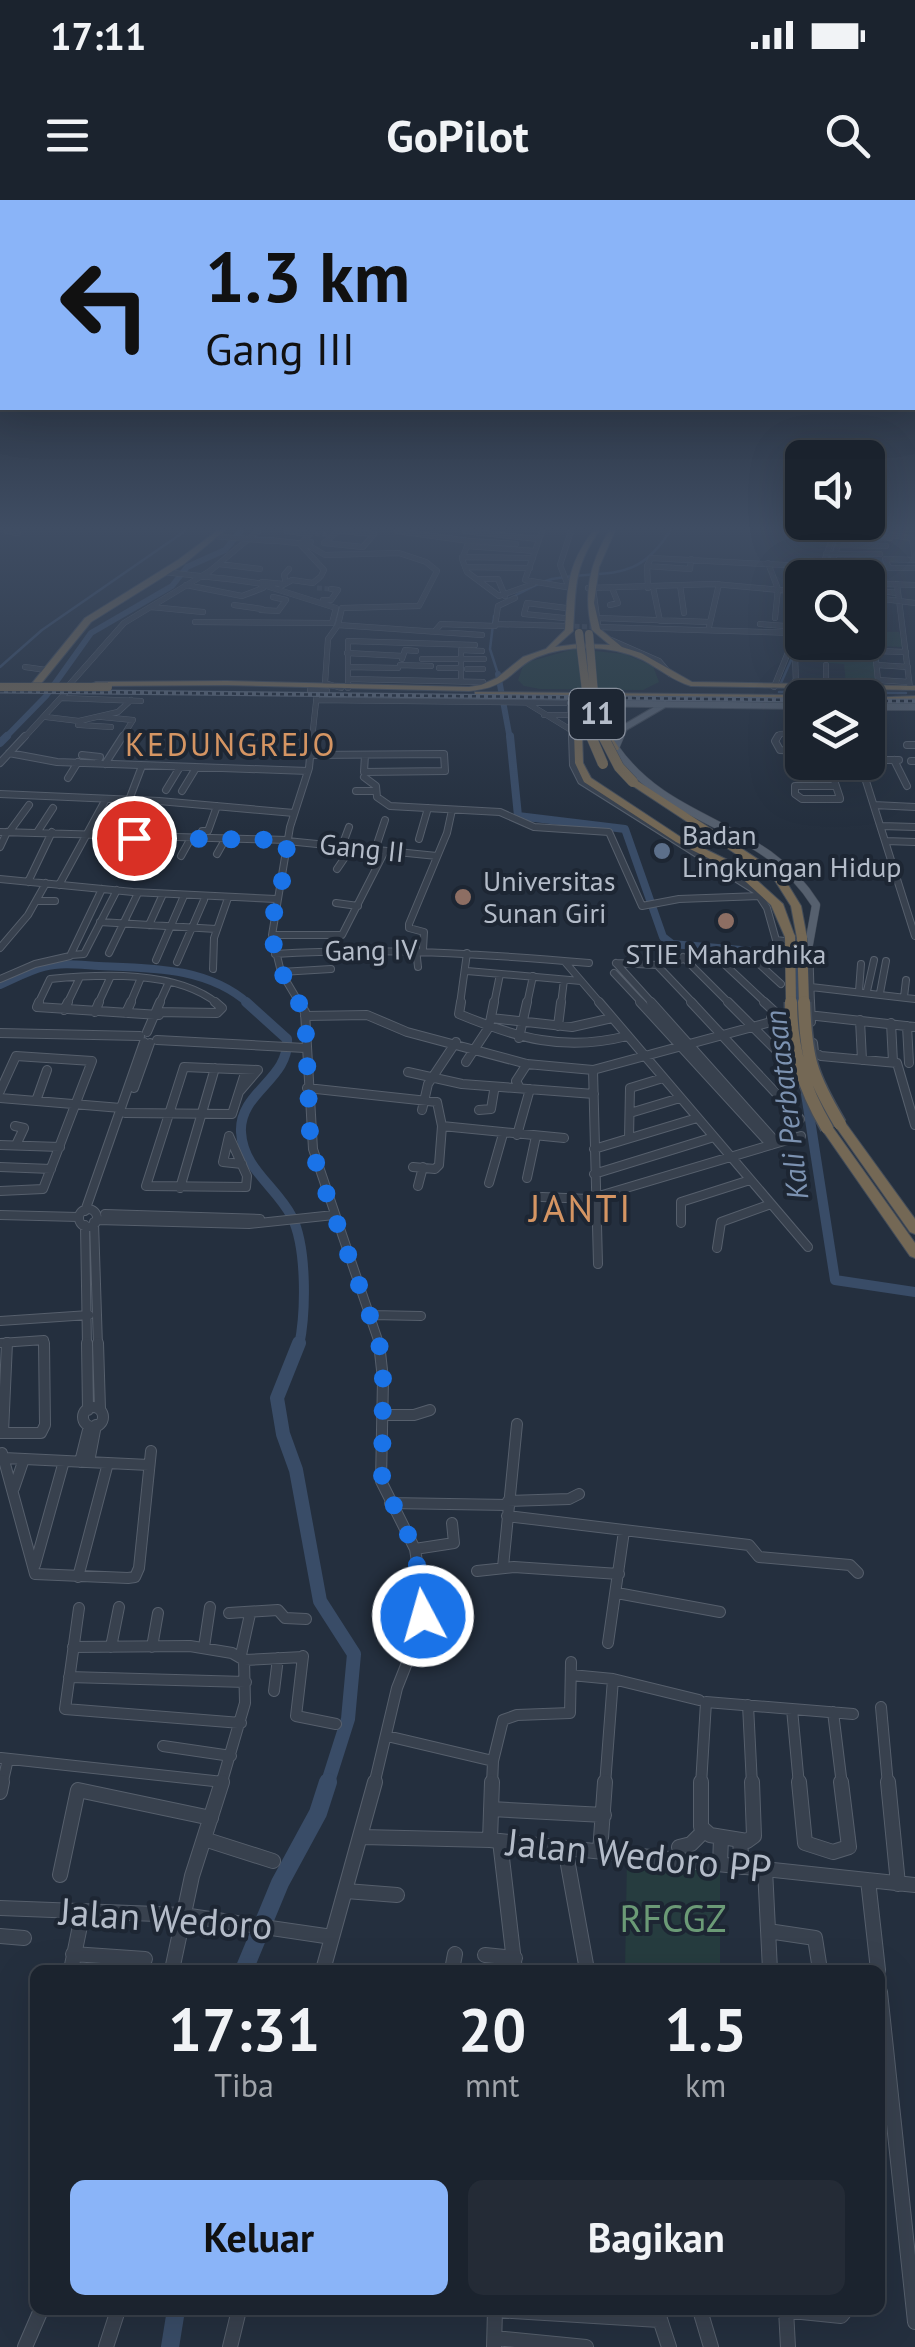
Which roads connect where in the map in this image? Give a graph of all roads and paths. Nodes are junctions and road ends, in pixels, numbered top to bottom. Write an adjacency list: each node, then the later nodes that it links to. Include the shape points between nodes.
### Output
1 (83, 631): 42 (highway)
2 (117, 631): 27 (street)
3 (334, 631): 43 (street, via 325,683)
4 (437, 631): 12 (street)
5 (472, 631): 12 (street)
6 (564, 631): 22 (highway, via 561,642)
7 (571, 631): 8 (highway, via 581,643 594,641)
8 (594, 631)
9 (594, 631): 96 (highway, 11, bridge, via 602,743)
10 (598, 631): 21 (highway)
11 (903, 631): 19 (street)
12 (470, 635): 13 (street)
13 (482, 636)
14 (474, 645): 15 (street)
15 (406, 648): 16 (street); 20 (street); 20 (street, via 349,641); 32 (street)
16 (416, 650)
17 (482, 651): 36 (street, via 461,650)
18 (891, 651): 19 (street); 29 (street, via 876,650); 31 (street)
19 (906, 652): 33 (street)
20 (346, 653): 43 (street)
21 (634, 653): 22 (highway, via 578,647); 38 (highway)
22 (535, 655): 35 (highway)
23 (422, 658): 36 (street)
24 (484, 659): 36 (street)
25 (76, 660): 27 (street)
26 (785, 660): 47 (street)
27 (90, 661): 51 (street)
28 (826, 665): 40 (street)
29 (876, 665): 31 (street); 41 (street, via 878,680)
30 (349, 666): 32 (street)
31 (892, 666): 33 (street); 41 (street)
32 (399, 667): 36 (street); 39 (street)
33 (908, 667): 50 (street)
34 (25, 668): 42 (street)
35 (515, 668): 52 (highway); 60 (highway, via 518,687)
36 (462, 669): 37 (street); 39 (street); 52 (street)
37 (483, 669)
38 (665, 672): 49 (highway, via 691,684); 54 (highway, via 657,688); 55 (highway, via 674,686)
39 (394, 680): 43 (street)
40 (827, 680)
41 (894, 681): 50 (street)
42 (44, 684): 46 (highway); 46 (highway); 51 (highway)
43 (345, 685): 44 (highway); 52 (highway)
44 (243, 686): 46 (highway, bridge); 51 (highway); 53 (highway)
45 (785, 686): 47 (highway)
46 (0, 687)
47 (774, 687): 49 (highway)
48 (885, 688): 50 (highway)
49 (735, 690): 50 (highway); 55 (highway); 55 (highway, via 664,692)
50 (913, 690): 56 (highway)
51 (67, 691): 59 (street); 69 (street)
52 (491, 691): 53 (highway); 58 (highway)
53 (317, 693): 80 (street)
54 (628, 694): 55 (highway); 60 (highway)
55 (702, 694): 57 (highway)
56 (885, 695)
57 (785, 697)
58 (513, 698): 60 (highway); 62 (street)
59 (131, 700): 61 (street); 70 (street)
60 (572, 700): 62 (street); 63 (main road); 68 (street); 75 (highway)
61 (141, 701)
62 (527, 702): 67 (street)
63 (665, 704): 64 (main road); 77 (main road, via 624,728)
64 (785, 706)
65 (885, 707): 66 (main road)
66 (915, 708)
67 (544, 714): 68 (street); 73 (street)
68 (570, 715): 73 (street)
69 (46, 717): 71 (street); 79 (street)
70 (102, 717): 71 (street); 87 (street, via 133,720)
71 (79, 721): 72 (street)
72 (111, 727)
73 (572, 730): 155 (street, via 573,766 581,781)
74 (785, 735): 78 (street, via 776,736 776,747)
75 (578, 743): 77 (highway, via 602,734); 166 (highway, via 581,772 590,784 738,869)
76 (346, 745): 81 (street)
77 (616, 748): 108 (main road, via 635,775)
78 (785, 750)
79 (8, 753): 83 (street); 86 (street)
80 (311, 755): 81 (street); 91 (street)
81 (343, 755): 82 (street); 84 (street)
82 (365, 756): 82 (street, via 444,754 445,771 364,772)
83 (80, 759): 87 (street); 93 (street)
84 (353, 760)
85 (885, 760): 99 (street, via 896,760)
86 (0, 763)
87 (101, 764): 88 (street)
88 (142, 766): 89 (street); 107 (street, via 132,784)
89 (180, 767): 90 (street); 100 (street)
90 (196, 768): 91 (street); 102 (street)
91 (308, 771): 116 (street)
92 (364, 777): 103 (street)
93 (68, 778)
94 (834, 780): 98 (street)
95 (866, 780): 110 (street)
96 (627, 782): 145 (highway, 11); 166 (highway, 11, via 739,861)
97 (47, 783): 105 (street)
98 (836, 786): 98 (street, via 795,786 794,788 800,798 838,800)
99 (907, 786)
100 (166, 790)
101 (356, 790): 103 (street)
102 (182, 791)
103 (376, 791): 114 (street, via 388,805)
104 (0, 794): 105 (street)
105 (40, 795): 106 (street)
106 (106, 799): 107 (street); 125 (street)
107 (134, 800): 111 (street); 126 (street)
108 (669, 800): 145 (highway); 179 (main road, via 795,874 816,905)
109 (29, 805): 123 (street)
110 (874, 805): 112 (street); 118 (street)
111 (217, 806): 116 (street); 131 (street)
112 (915, 806)
113 (53, 808): 122 (street)
114 (428, 808): 115 (street); 130 (street)
115 (452, 810): 143 (street); 165 (street, via 610,832)
116 (294, 813): 132 (street)
117 (385, 820): 138 (street)
118 (881, 826): 119 (street); 134 (street)
119 (900, 826): 120 (street); 133 (street)
120 (915, 826)
121 (350, 827): 135 (street)
122 (38, 831): 123 (street, Gang II); 124 (street, Gang II)
123 (6, 832): 136 (street)
124 (52, 832): 125 (street, Gang II); 148 (street)
125 (87, 835): 126 (street, Gang II); 150 (street)
126 (122, 837): 127 (street, Gang II)
127 (138, 838): 128 (street, Gang II); 139 (street)
128 (159, 838): 131 (street, Gang II); 144 (street)
129 (226, 838): 131 (street, Gang II); 132 (street, Gang II); 141 (street)
130 (419, 839)
131 (198, 840): 142 (street)
132 (287, 840): 135 (street, Gang II); 158 (street)
133 (912, 843): 134 (street)
134 (887, 844): 167 (street)
135 (342, 846): 137 (street, Gang II)
136 (0, 847)
137 (352, 847): 138 (street, Gang II); 146 (street)
138 (375, 850): 140 (street, Gang II)
139 (132, 851)
140 (385, 851): 143 (street, Gang II); 164 (street)
141 (217, 854)
142 (181, 856)
143 (437, 856): 182 (street, via 409,926 424,932)
144 (151, 862)
145 (763, 864): 179 (highway, 11, via 792,896)
146 (338, 869)
147 (0, 879): 148 (street)
148 (28, 882): 149 (street)
149 (46, 883): 150 (street); 160 (street)
150 (58, 884): 151 (street)
151 (102, 889): 152 (street); 186 (street)
152 (117, 890): 153 (street); 168 (street)
153 (138, 893): 154 (street); 169 (street)
154 (162, 896): 156 (street); 157 (street); 170 (street)
155 (760, 896): 165 (street, via 679,898); 179 (street, via 776,940)
156 (183, 898): 159 (street); 171 (street)
157 (228, 899): 158 (street); 159 (street); 173 (street)
158 (276, 899): 176 (street)
159 (204, 900): 172 (street)
160 (36, 901): 161 (street); 180 (street)
161 (55, 901)
162 (336, 903): 164 (street)
163 (915, 904): 167 (street)
164 (358, 906): 176 (street, via 341,936)
165 (646, 906)
166 (779, 906): 179 (highway, 11)
167 (909, 917): 177 (street)
168 (100, 922): 169 (street); 174 (street)
169 (124, 924): 170 (street); 175 (street)
170 (149, 925): 171 (street)
171 (172, 926): 172 (street); 188 (street)
172 (194, 928): 173 (street); 192 (street)
173 (216, 929): 200 (street)
174 (95, 932): 175 (street); 186 (street, via 84,954)
175 (119, 933): 183 (street)
176 (272, 935): 185 (street)
177 (915, 936)
178 (374, 937): 181 (street)
179 (800, 940): 215 (street); 282 (highway, 11, bridge, via 795,1064 802,1086)
180 (0, 948)
181 (373, 948): 182 (street, Gang IV); 185 (street, Gang IV)
182 (420, 949): 184 (street, Gang IV); 199 (street)
183 (110, 953)
184 (466, 953): 193 (street, Gang IV); 202 (street)
185 (275, 954): 203 (street)
186 (71, 956): 209 (street)
187 (684, 957): 189 (street); 197 (street); 236 (street)
188 (156, 960)
189 (720, 960): 194 (street); 231 (street, via 777,1014)
190 (874, 960): 217 (street)
191 (886, 961): 218 (street)
192 (177, 962)
193 (565, 962): 195 (street, Gang IV); 213 (street)
194 (757, 962): 196 (street); 214 (street)
195 (590, 963)
196 (768, 963)
197 (657, 964): 239 (street); 245 (street, via 615,964)
198 (861, 964): 217 (street)
199 (418, 967)
200 (213, 969)
201 (330, 969): 203 (street)
202 (467, 971): 205 (street); 232 (street, via 458,1013)
203 (281, 972): 227 (street)
204 (614, 973): 245 (street)
205 (500, 974): 207 (street); 232 (street)
206 (80, 976): 208 (street); 222 (street); 222 (street, via 50,978 37,1006)
207 (532, 976): 211 (street); 230 (street)
208 (110, 978): 210 (street); 223 (street)
209 (0, 979)
210 (140, 980): 216 (street); 224 (street)
211 (564, 980): 213 (street); 235 (street)
212 (906, 980): 219 (street)
213 (580, 981): 221 (street)
214 (781, 984)
215 (811, 987): 217 (street); 226 (street)
216 (167, 988): 225 (street); 225 (street, via 214,998 222,1010)
217 (863, 991): 218 (street)
218 (880, 993): 219 (street)
219 (904, 997): 220 (street)
220 (915, 1000)
221 (599, 1002): 228 (street); 233 (street)
222 (64, 1010): 223 (street)
223 (95, 1012): 224 (street)
224 (126, 1013): 225 (street)
225 (158, 1013): 241 (street)
226 (809, 1015): 229 (street); 231 (street, bridge); 250 (street, via 814,1052)
227 (305, 1016): 243 (street, via 367,1015); 244 (street)
228 (612, 1018): 233 (street); 240 (street)
229 (860, 1020): 234 (street); 250 (street)
230 (522, 1021): 232 (street); 235 (street); 242 (street)
231 (768, 1022): 236 (street)
232 (490, 1023): 242 (street); 246 (street)
233 (592, 1023): 235 (street)
234 (891, 1023): 237 (street); 251 (street)
235 (558, 1026)
236 (752, 1026): 239 (street); 267 (street, via 781,1056 790,1098)
237 (911, 1026): 252 (street)
238 (3, 1033): 241 (street)
239 (722, 1034): 245 (street); 267 (street)
240 (627, 1036): 242 (street, via 582,1048); 248 (street)
241 (150, 1037): 244 (street); 272 (street)
242 (519, 1038)
243 (456, 1042): 246 (street); 249 (street)
244 (299, 1045): 261 (street)
245 (684, 1045): 248 (street); 291 (street)
246 (475, 1048): 249 (street, via 461,1064); 253 (street)
247 (435, 1052): 249 (street)
248 (644, 1056): 256 (street); 259 (street)
249 (446, 1058): 258 (street)
250 (862, 1060): 251 (street)
251 (895, 1063): 252 (street); 279 (street)
252 (912, 1063)
253 (527, 1064): 256 (street); 262 (street, via 516,1081)
254 (215, 1068): 274 (street, via 184,1067); 275 (street); 275 (street, via 246,1070 232,1114)
255 (47, 1070): 268 (street)
256 (593, 1070): 264 (street)
257 (408, 1072): 258 (street)
258 (432, 1078): 260 (street); 271 (street)
259 (663, 1078): 266 (street); 276 (street, via 630,1088)
260 (462, 1084): 262 (street); 263 (street, via 463,1090)
261 (307, 1088): 271 (street); 310 (street, via 313,1149)
262 (521, 1088): 263 (street); 264 (street); 284 (street)
263 (494, 1091): 273 (street, via 491,1108)
264 (594, 1094): 294 (street)
265 (0, 1095): 268 (street); 270 (street, via 16,1056 90,1059)
266 (680, 1098): 276 (street); 277 (street)
267 (782, 1098): 278 (street)
268 (36, 1101): 270 (street)
269 (438, 1102): 271 (street); 281 (street)
270 (76, 1105): 272 (street); 293 (street)
271 (422, 1105)
272 (124, 1108): 274 (street); 311 (street)
273 (480, 1110)
274 (170, 1111): 275 (street); 304 (street, via 145,1185)
275 (202, 1113): 304 (street)
276 (630, 1113): 289 (street)
277 (697, 1118): 287 (street); 289 (street)
278 (800, 1118)
279 (915, 1125)
280 (14, 1126): 292 (street, via 24,1128)
281 (442, 1126): 283 (street, via 471,1124); 303 (street, via 438,1167 418,1167)
282 (834, 1126): 315 (highway, 11); 318 (highway, 11)
283 (503, 1134): 284 (street); 302 (street)
284 (517, 1135): 285 (street)
285 (536, 1136): 288 (street); 300 (street)
286 (800, 1136): 291 (street)
287 (714, 1137): 295 (street); 299 (street)
288 (564, 1138)
289 (629, 1138): 294 (street)
290 (0, 1144): 292 (street)
291 (774, 1144): 295 (street)
292 (16, 1145): 293 (street)
293 (60, 1147): 298 (street)
294 (594, 1149): 299 (street)
295 (730, 1157): 301 (street); 307 (street)
296 (242, 1164): 304 (street, via 244,1188)
297 (0, 1167): 298 (street)
298 (51, 1169): 305 (street, via 43,1190)
299 (594, 1174): 307 (street)
300 (527, 1178)
301 (750, 1180): 308 (street); 314 (street, via 680,1202)
302 (489, 1184)
303 (418, 1186)
304 (180, 1188)
305 (0, 1191)
306 (542, 1197): 307 (street)
307 (594, 1198): 319 (street)
308 (771, 1204): 316 (street); 317 (street, via 721,1222)
309 (0, 1214): 311 (street)
310 (334, 1215): 313 (street); 321 (street)
311 (90, 1217): 312 (street); 320 (street)
312 (287, 1220): 313 (street)
313 (307, 1220)
314 (682, 1223)
315 (915, 1229)
316 (808, 1246)
317 (717, 1248)
318 (915, 1253)
319 (598, 1264)
320 (92, 1315): 323 (street); 325 (street)
321 (372, 1315): 322 (street); 327 (street)
322 (422, 1316)
323 (0, 1321)
324 (3, 1343): 330 (street); 330 (street, via 44,1340 46,1428)
325 (94, 1409): 329 (street, via 82,1418); 329 (street, via 105,1416)
326 (430, 1410): 327 (street)
327 (383, 1415): 340 (street, via 380,1472)
328 (517, 1424): 341 (street)
329 (93, 1426): 335 (street)
330 (2, 1433)
331 (152, 1451): 337 (street)
332 (3, 1456): 333 (street); 338 (street)
333 (24, 1459): 334 (street); 338 (street)
334 (64, 1461): 335 (street); 346 (street)
335 (85, 1462): 336 (street)
336 (108, 1463): 337 (street); 350 (street)
337 (149, 1465): 350 (street, via 136,1576)
338 (13, 1490): 346 (street)
339 (579, 1494): 341 (street)
340 (390, 1502): 341 (street); 344 (street)
341 (508, 1507): 343 (street); 345 (street)
342 (452, 1523): 344 (street, via 454,1543)
343 (624, 1531): 348 (street, via 748,1545 761,1558 850,1565); 349 (street)
344 (415, 1549): 379 (street, via 423,1616)
345 (503, 1566): 347 (street); 349 (street)
346 (34, 1567): 350 (street, via 39,1576)
347 (477, 1570)
348 (858, 1573)
349 (619, 1574): 351 (street)
350 (78, 1577)
351 (616, 1593): 357 (street); 360 (street)
352 (210, 1606): 364 (street)
353 (120, 1607): 362 (street)
354 (79, 1608): 361 (street)
355 (158, 1612): 363 (street)
356 (228, 1612): 358 (street)
357 (720, 1612)
358 (250, 1614): 359 (street, via 256,1608); 365 (street)
359 (306, 1619)
360 (608, 1643)
361 (74, 1647): 362 (street); 367 (street)
362 (111, 1647): 363 (street)
363 (152, 1647): 364 (street)
364 (204, 1647): 365 (street)
365 (242, 1657): 366 (street); 369 (street)
366 (278, 1658): 370 (street); 378 (street, via 303,1655 296,1716)
367 (70, 1677): 369 (street); 377 (street, via 65,1709)
368 (612, 1680): 371 (street); 383 (street, via 571,1668 570,1714 505,1717); 387 (street)
369 (246, 1682): 377 (street)
370 (274, 1691)
371 (699, 1700)
372 (748, 1705): 374 (street); 389 (street, via 705,1704); 394 (street, via 755,1825 753,1839)
373 (881, 1707): 406 (street)
374 (792, 1708): 375 (street); 397 (street, via 805,1841)
375 (833, 1712): 376 (street); 397 (street, via 849,1847)
376 (853, 1714)
377 (241, 1723): 381 (street)
378 (336, 1724)
379 (387, 1736): 383 (street); 390 (street)
380 (163, 1746): 381 (street)
381 (230, 1756): 384 (street)
382 (4, 1758): 384 (street); 385 (street)
383 (493, 1761): 386 (street)
384 (222, 1782): 388 (street)
385 (0, 1792)
386 (491, 1809): 387 (street); 393 (street)
387 (604, 1815): 398 (street)
388 (211, 1818): 392 (street); 403 (street, via 78,1790)
389 (703, 1832): 391 (street); 395 (street)
390 (362, 1836): 393 (street, Jalan Wedoro PP); 408 (street)
391 (721, 1838): 394 (street); 400 (street)
392 (204, 1839): 399 (street); 412 (street)
393 (495, 1840): 396 (street, Jalan Wedoro PP); 421 (street)
394 (740, 1840): 401 (street)
395 (679, 1847)
396 (565, 1848): 398 (street, Jalan Wedoro PP); 426 (street)
397 (827, 1851): 404 (street)
398 (600, 1852): 400 (street, Jalan Wedoro PP)
399 (274, 1861)
400 (720, 1864): 401 (street, Jalan Wedoro PP)
401 (742, 1867): 402 (street, Jalan Wedoro PP)
402 (765, 1869): 404 (street, Jalan Wedoro PP); 413 (street)
403 (60, 1875)
404 (831, 1876): 405 (street, Jalan Wedoro PP)
405 (868, 1880): 406 (street, Jalan Wedoro PP); 429 (street)
406 (898, 1884): 407 (street, Jalan Wedoro PP)
407 (915, 1885)
408 (346, 1891): 409 (street); 415 (street)
409 (396, 1895)
410 (0, 1908): 411 (street, Jalan Wedoro)
411 (82, 1911): 412 (street, Jalan Wedoro); 417 (street)
412 (183, 1915): 415 (street, Jalan Wedoro); 423 (street)
413 (768, 1932): 427 (street); 428 (street, via 816,1938)
414 (0, 1936): 416 (street)
415 (332, 1936): 424 (street)
416 (24, 1938)
417 (73, 1954): 420 (street); 422 (street)
418 (455, 1954): 425 (street)
419 (486, 1955): 421 (street)
420 (144, 1959)
421 (515, 1964)
422 (72, 1965)
423 (173, 1965)
424 (324, 1965)
425 (453, 1965)
426 (586, 1965)
427 (770, 1965)
428 (819, 1965)
429 (877, 1965)
430 (885, 2039): 438 (street)
431 (39, 2315): 440 (street)
432 (116, 2315): 441 (street)
433 (238, 2315): 442 (street)
434 (495, 2315): 439 (street)
435 (658, 2315): 444 (street)
436 (701, 2315): 445 (street)
437 (785, 2315): 446 (street)
438 (915, 2322)
439 (494, 2343): 443 (street)
440 (25, 2347)
441 (106, 2347)
442 (230, 2347)
443 (586, 2347)
444 (669, 2347)
445 (711, 2347)
446 (788, 2347)

